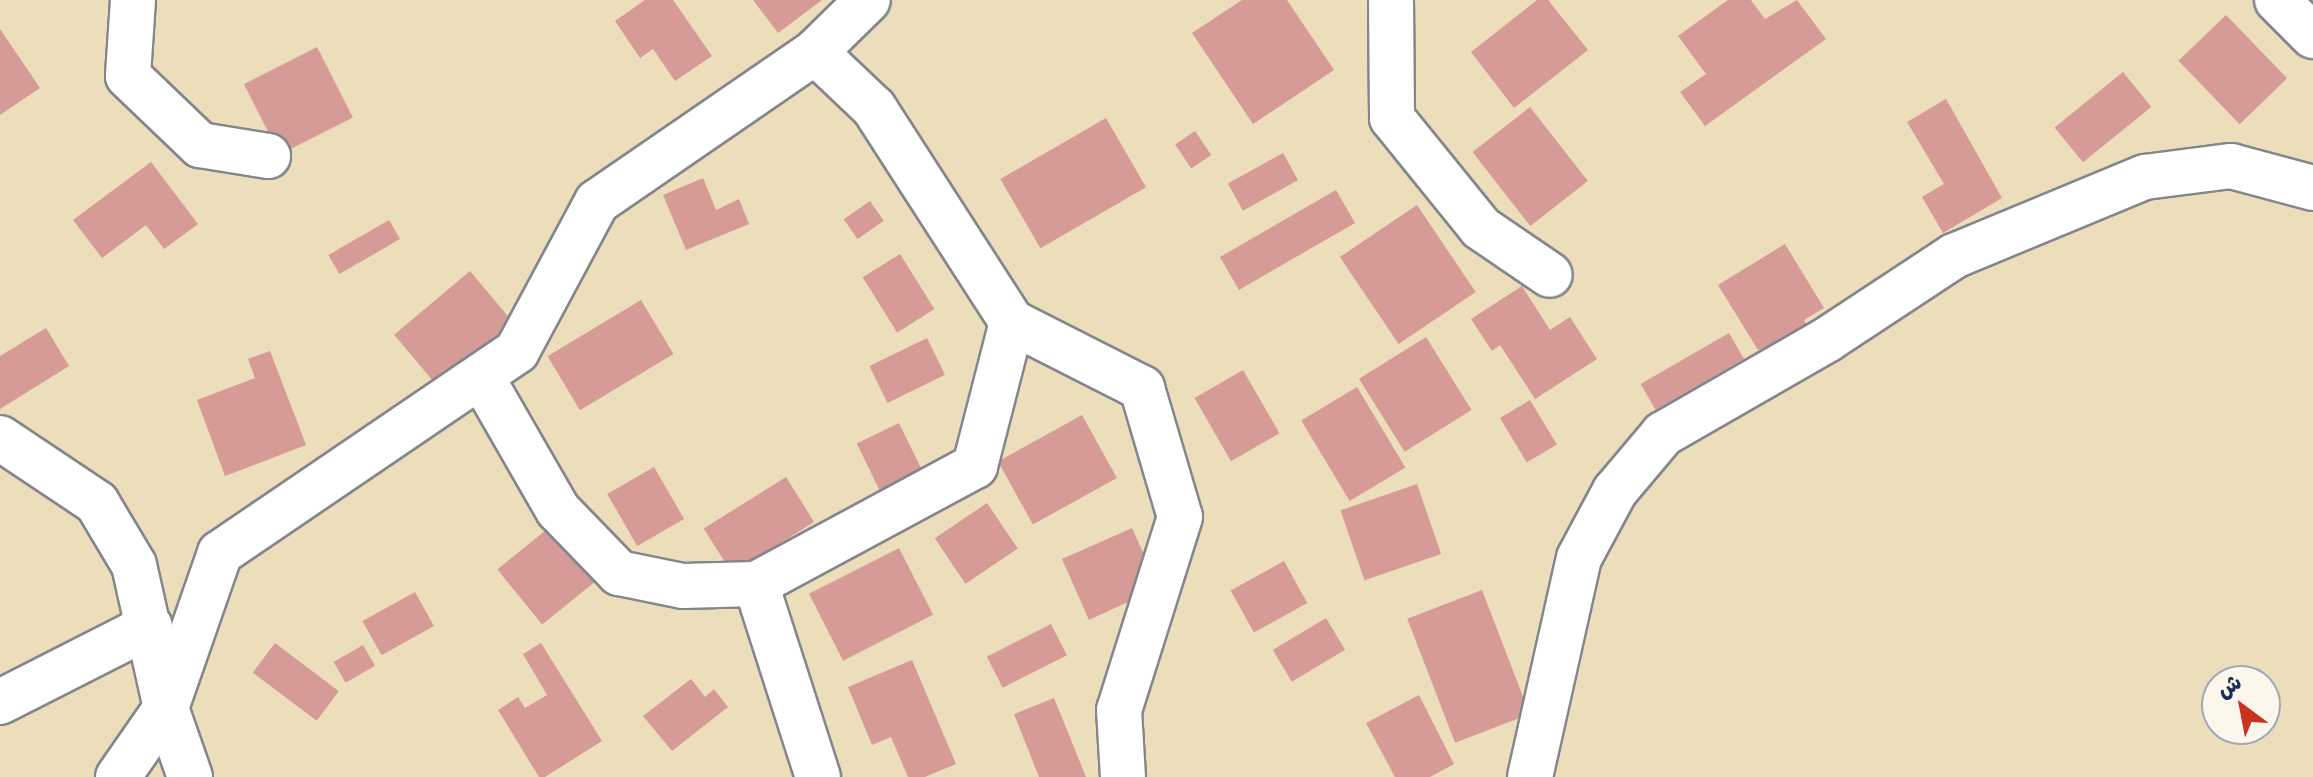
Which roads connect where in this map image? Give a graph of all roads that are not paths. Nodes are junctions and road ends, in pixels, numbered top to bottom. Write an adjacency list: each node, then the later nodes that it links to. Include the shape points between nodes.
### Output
1 (133, 0): 7 (street, via 128,76 200,145)
2 (868, 0): 6 (street)
3 (1391, 0): 9 (street, via 1392,118 1481,228)
4 (2277, 0): 5 (street)
5 (2313, 36)
6 (815, 52): 10 (street, via 874,108); 11 (street, via 597,202 517,351)
7 (268, 156)
8 (2313, 188): 21 (street, via 2231,166 2145,177 1954,256 1828,339 1663,434 1615,491 1579,558)
9 (1550, 275)
10 (1012, 322): 13 (street, via 975,466); 20 (street, via 1142,388 1180,517 1119,710)
11 (482, 378): 13 (street, via 558,510 619,573 683,586); 16 (street, via 220,553)
12 (0, 438): 14 (street, via 97,503 134,565)
13 (756, 584): 19 (street)
14 (150, 626): 15 (street); 16 (street)
15 (0, 702)
16 (166, 708): 17 (street); 18 (street)
17 (118, 777)
18 (190, 777)
19 (818, 777)
20 (1123, 777)
21 (1530, 777)

